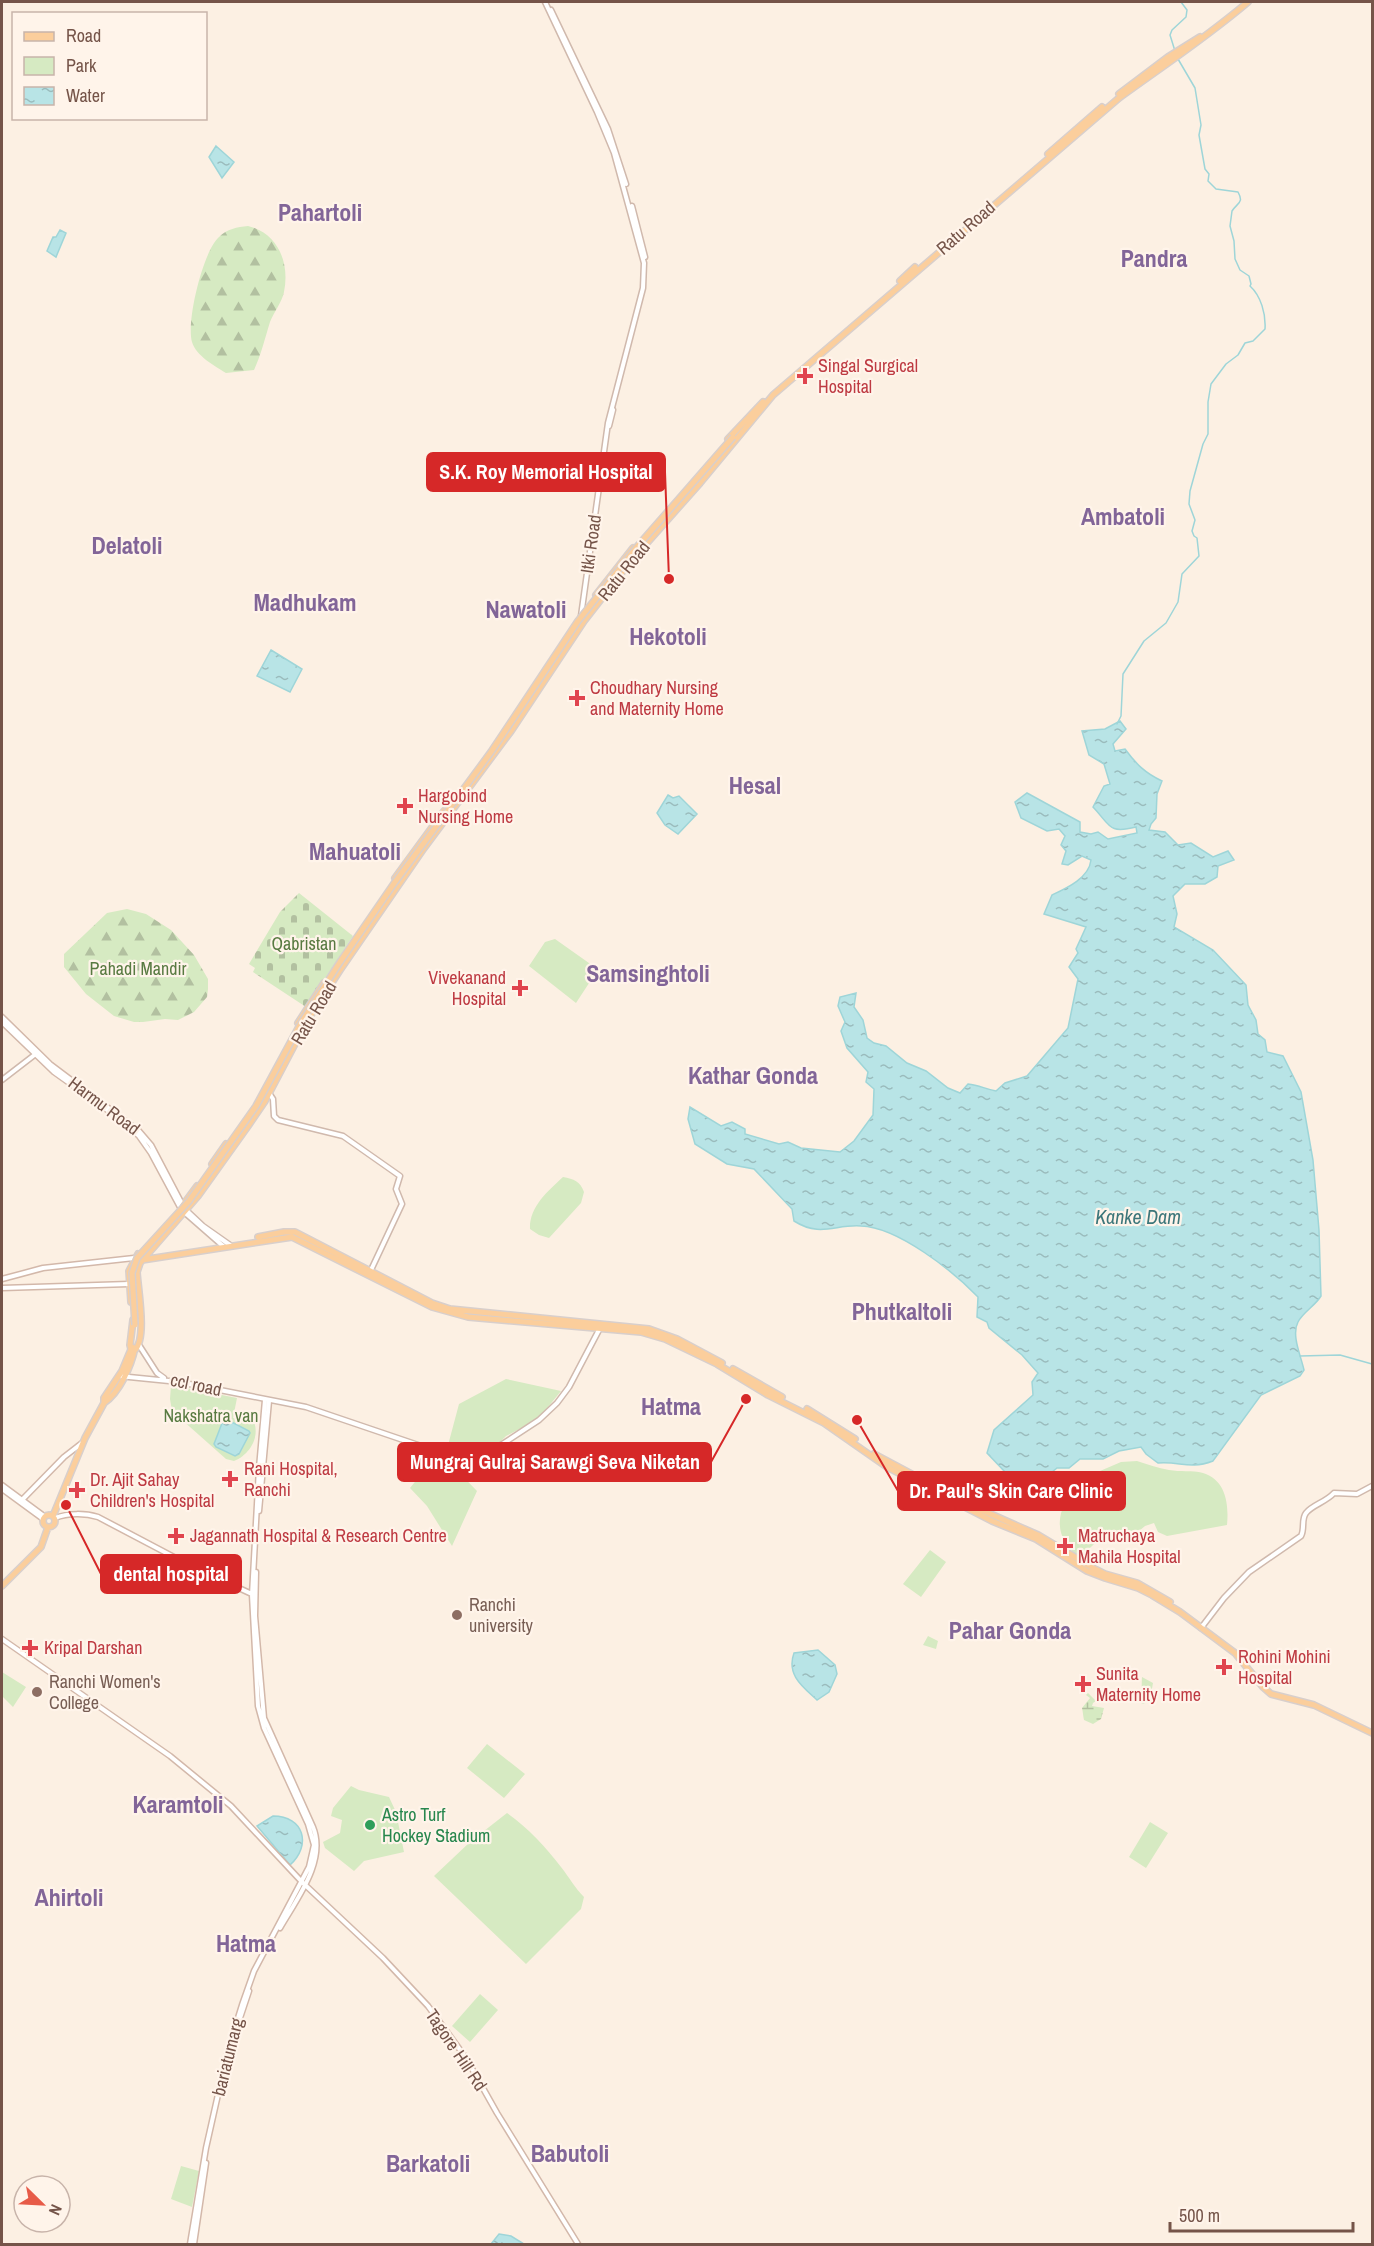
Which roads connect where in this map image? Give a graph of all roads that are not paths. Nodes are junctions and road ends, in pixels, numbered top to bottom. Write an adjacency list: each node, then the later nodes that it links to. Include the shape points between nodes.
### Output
1 (546, 2): 7 (main road, Itki Road, via 614,153 645,268 608,429)
2 (1242, 2): 4 (main road, Ratu Road)
3 (1248, 2): 4 (main road, Ratu Road)
4 (1181, 52): 5 (main road, Ratu Road)
5 (1170, 59): 6 (main road, Ratu Road, via 883,299 773,395); 6 (main road, Ratu Road, via 1088,119 905,276 793,373)
6 (740, 430): 7 (main road, Ratu Road, via 700,483); 25 (main road, bridge, via 578,621 491,752 340,962 252,1112 189,1201 137,1258 132,1273 137,1325)
7 (582, 618): 12 (main road, Ratu Road, via 511,731 340,969); 15 (main road, Ratu Road, via 413,852 303,1013 258,1100)
8 (2, 1017): 10 (main road, Harmu Road)
9 (2, 1022): 10 (main road, Harmu Road)
10 (37, 1054): 11 (main road); 15 (main road, Harmu Road, via 139,1136)
11 (2, 1080)
12 (269, 1093): 13 (main road, Ratu Road); 14 (main road)
13 (265, 1101): 14 (main road); 15 (main road, Ratu Road)
14 (273, 1104): 19 (main road, via 278,1120 344,1136 400,1176 396,1189 402,1204)
15 (183, 1209): 16 (main road); 17 (main road); 18 (main road)
16 (224, 1244): 17 (main road); 19 (main road, via 295,1232); 23 (main road, via 296,1237 446,1313)
17 (143, 1258): 18 (main road); 24 (main road, via 137,1270)
18 (132, 1260): 20 (main road, via 81,1262); 21 (main road)
19 (371, 1270): 23 (main road, via 450,1309)
20 (2, 1279)
21 (129, 1284): 22 (main road); 25 (main road)
22 (2, 1288)
23 (601, 1326): 28 (main road, ccl road, via 557,1403 488,1457 421,1446 306,1407); 38 (main road, via 649,1329 677,1339 828,1420 887,1462 1038,1535 1093,1568 1143,1586)
24 (139, 1345): 25 (main road); 27 (main road, ccl road, via 157,1373)
25 (133, 1350): 26 (main road)
26 (121, 1376): 27 (main road); 29 (main road, via 104,1398)
27 (167, 1380): 28 (main road, ccl road)
28 (267, 1401): 37 (main road, via 259,1468)
29 (83, 1442): 32 (main road); 33 (main road)
30 (1372, 1486): 38 (main road, via 1357,1494 1334,1493 1307,1512 1301,1536 1249,1572)
31 (2, 1487): 32 (main road)
32 (20, 1501): 34 (main road)
33 (55, 1514): 34 (main road); 35 (main road, via 54,1525); 37 (main road, via 98,1517)
34 (44, 1518): 35 (main road)
35 (48, 1527): 36 (main road, via 41,1547)
36 (2, 1586)
37 (253, 1595): 41 (main road, via 260,1714 312,1834 313,1852); 43 (main road, via 264,1718 317,1839 316,1855)
38 (1202, 1627): 40 (main road, via 1241,1655 1272,1691 1315,1702)
39 (2, 1639): 42 (main road, Tagore Hill Rd, via 170,1756 231,1806)
40 (1372, 1731)
41 (306, 1873): 42 (main road); 43 (main road)
42 (295, 1874): 43 (main road, Tagore Hill Rd)
43 (303, 1883): 44 (main road, bariatumarg, via 256,1972 236,2032 208,2149); 45 (main road, Tagore Hill Rd, via 383,1958 434,2014 466,2058)
44 (192, 2244)
45 (578, 2244)

